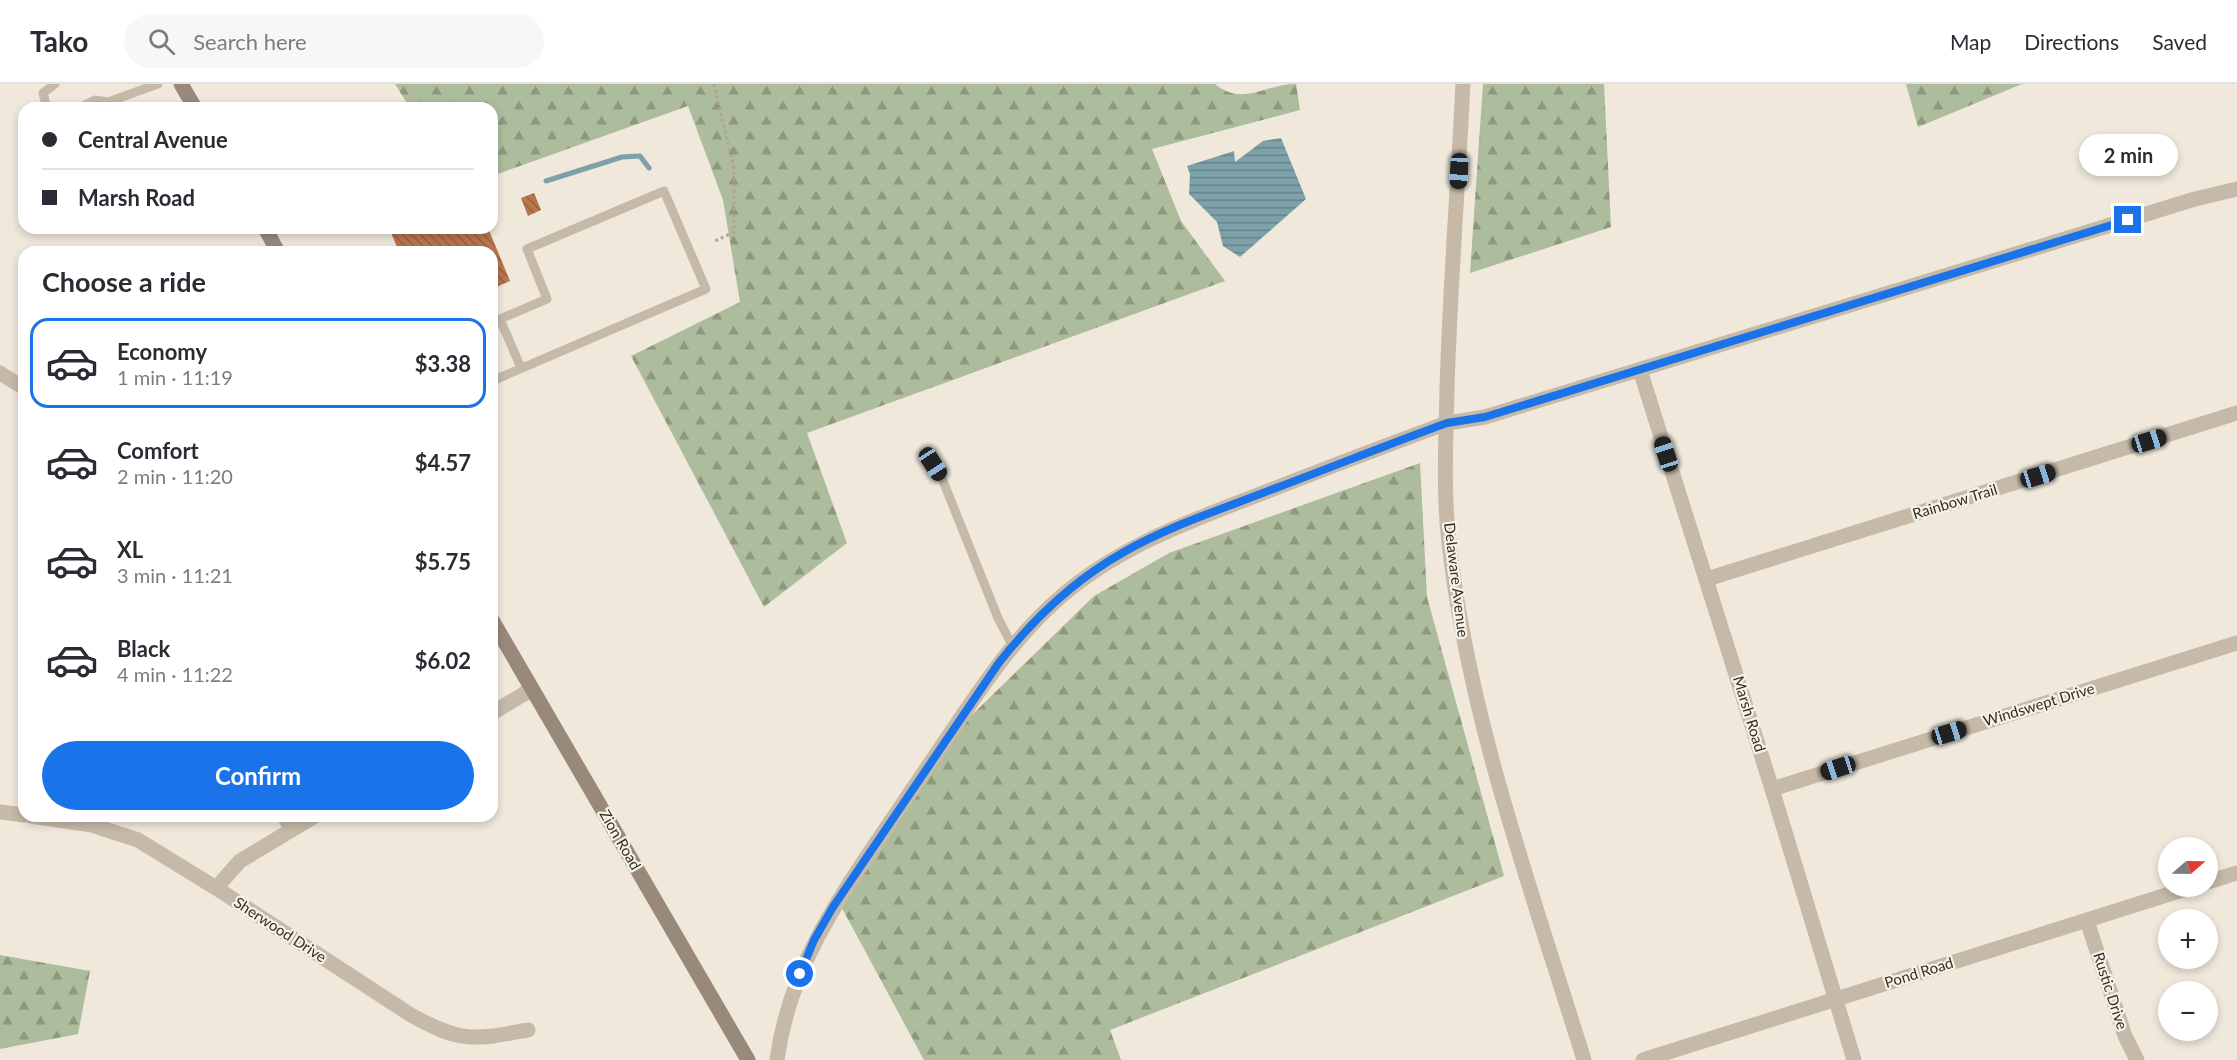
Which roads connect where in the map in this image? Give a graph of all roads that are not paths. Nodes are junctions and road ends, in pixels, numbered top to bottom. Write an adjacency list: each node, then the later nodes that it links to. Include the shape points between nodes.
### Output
1 (55, 84): 5 (lane, via 44,93)
2 (158, 84): 7 (lane)
3 (181, 84): 9 (street)
4 (1463, 84): 17 (street, Delaware Avenue, via 1450,289)
5 (46, 102)
6 (90, 102): 8 (lane)
7 (108, 102)
8 (108, 102)
9 (192, 102)
10 (2237, 189): 12 (street)
11 (521, 368): 11 (lane, via 706,289 664,191 527,249 547,299 500,320); 14 (lane)
12 (1640, 370): 17 (street, via 1485,417); 19 (street, Marsh Road)
13 (0, 373): 15 (street)
14 (498, 378)
15 (18, 384)
16 (2237, 413): 19 (street, Rainbow Trail)
17 (1447, 423): 22 (street, via 1136,546 1080,581); 39 (street, Delaware Avenue, via 1449,540 1471,680)
18 (933, 464): 22 (lane)
19 (1707, 579): 25 (street, Marsh Road)
20 (498, 630): 23 (street, Zion Road)
21 (2237, 643): 25 (street, Windswept Drive)
22 (1012, 645): 38 (street, via 825,921 795,990)
23 (532, 689): 24 (street); 37 (street, Zion Road)
24 (498, 709)
25 (1772, 789): 35 (street, Marsh Road)
26 (0, 812): 27 (street)
27 (18, 814)
28 (72, 822): 32 (street, Sherwood Drive, via 123,834)
29 (288, 823): 32 (street, via 240,861)
30 (2237, 873): 31 (street)
31 (2218, 879)
32 (216, 888): 36 (street, Sherwood Drive, via 411,1015 442,1031 479,1039)
33 (2161, 897): 34 (street, Pond Road)
34 (2087, 921): 35 (street, Pond Road); 42 (street, Rustic Drive, via 2124,1036)
35 (1837, 999): 40 (street, Pond Road); 41 (street, Marsh Road)
36 (528, 1030)
37 (748, 1060)
38 (777, 1060)
39 (1584, 1060)
40 (1642, 1060)
41 (1854, 1060)
42 (2137, 1060)

